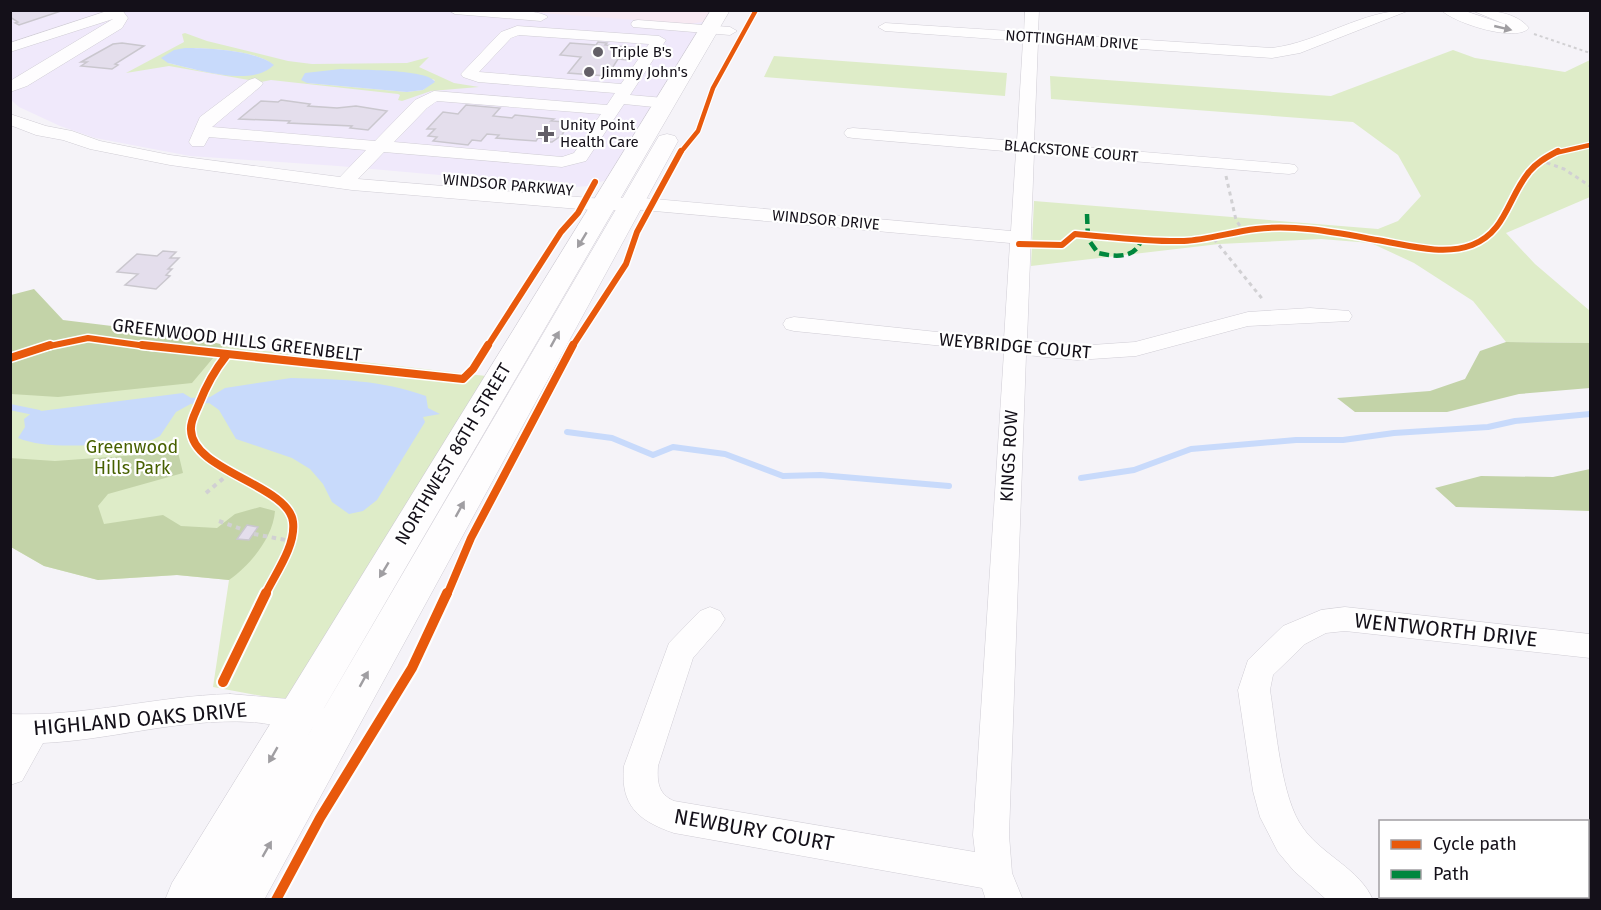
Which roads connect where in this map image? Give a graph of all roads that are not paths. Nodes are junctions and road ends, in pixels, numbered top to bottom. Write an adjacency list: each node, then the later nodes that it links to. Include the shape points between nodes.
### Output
1 (455, 10): 7 (street)
2 (1032, 10): 14 (street, KINGS ROW)
3 (1403, 10): 14 (street, NOTTINGHAM DRIVE, via 1300,48 1303,57 1297,60 1259,53)
4 (1448, 10): 5 (street, one-way to 5, via 1502,29 1521,28)
5 (1478, 10)
6 (120, 12): 15 (street); 19 (street, via 117,25)
7 (498, 12): 8 (street)
8 (548, 15): 12 (street)
9 (578, 19): 10 (street)
10 (725, 20): 22 (main road, NORTHWEST 86TH STREET); 33 (main road, NORTHWEST 86TH STREET)
11 (885, 27): 14 (street, NOTTINGHAM DRIVE)
12 (529, 31): 20 (street, via 517,30 506,35 469,74 478,78); 21 (street, via 659,40)
13 (10, 36): 15 (street, via 30,32)
14 (1030, 37): 29 (street, KINGS ROW)
15 (46, 38): 16 (street)
16 (10, 48)
17 (522, 71): 20 (street, via 595,77 605,80)
18 (255, 83): 25 (street, via 206,122)
19 (10, 87)
20 (602, 87): 21 (street)
21 (619, 100): 22 (street); 28 (street, via 434,96 421,104); 28 (street, via 580,157 562,162)
22 (664, 103): 33 (main road, NORTHWEST 86TH STREET)
23 (10, 104): 27 (street, WINDSOR PARKWAY)
24 (10, 119): 27 (street, WINDSOR PARKWAY)
25 (202, 131): 28 (street); 30 (street, via 199,141)
26 (853, 133): 29 (street, BLACKSTONE COURT)
27 (66, 135): 30 (street, WINDSOR PARKWAY)
28 (381, 146): 32 (street)
29 (1024, 147): 31 (street, BLACKSTONE COURT); 34 (street, KINGS ROW)
30 (170, 160): 32 (street, WINDSOR PARKWAY)
31 (1289, 169)
32 (350, 177): 33 (street, WINDSOR PARKWAY)
33 (615, 201): 34 (street, WINDSOR DRIVE); 40 (main road, NORTHWEST 86TH STREET, one-way to 40); 41 (main road, NORTHWEST 86TH STREET, one-way to 33)
34 (1019, 238): 37 (street, KINGS ROW)
35 (1341, 316): 37 (street, WEYBRIDGE COURT, via 1275,316 1220,325 1136,349 1077,353)
36 (794, 324): 37 (street, WEYBRIDGE COURT)
37 (1014, 348): 44 (street, KINGS ROW, via 991,825)
38 (710, 620): 44 (street, NEWBURY COURT, via 680,652 641,766 639,783 653,808 674,817)
39 (1590, 646): 47 (street, WENTWORTH DRIVE, via 1345,619 1301,630 1259,669 1254,690 1277,817 1306,859)
40 (298, 714): 41 (street, HIGHLAND OAKS DRIVE); 42 (street, HIGHLAND OAKS DRIVE, via 248,707 203,709 88,726); 45 (main road, NORTHWEST 86TH STREET, one-way to 45)
41 (341, 720): 46 (main road, NORTHWEST 86TH STREET, one-way to 41)
42 (22, 729): 43 (street)
43 (10, 770)
44 (1000, 886)
45 (189, 900)
46 (238, 900)
47 (1355, 900)

